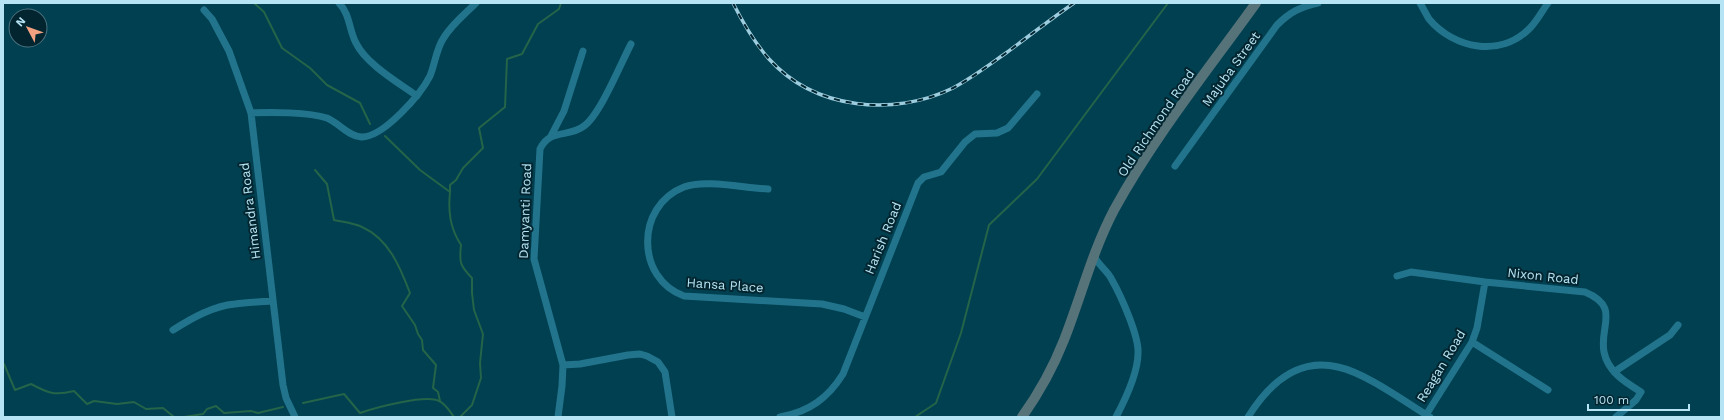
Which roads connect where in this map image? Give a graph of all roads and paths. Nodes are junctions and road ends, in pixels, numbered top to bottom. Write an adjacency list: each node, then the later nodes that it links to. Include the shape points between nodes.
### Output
1 (340, 3): 11 (street, via 360,50 375,65)
2 (476, 3): 11 (street, via 443,38 430,76)
3 (1256, 3): 16 (street, Old Richmond Road, via 1150,150 1114,212)
4 (1318, 3): 14 (street, Majuba Street, via 1292,11 1277,25)
5 (1420, 3): 6 (street, via 1428,18 1448,36 1472,46 1485,47 1507,43 1519,37 1530,28)
6 (1548, 3)
7 (204, 10): 12 (street, Himandra Road, via 212,19 229,51)
8 (631, 44): 13 (street, via 591,120 575,131)
9 (583, 50): 13 (street, Damyanti Road, via 564,111)
10 (1037, 94): 20 (street, Harish Road, via 1008,128 997,133 975,134 965,142 941,172 921,179)
11 (417, 96): 12 (street, via 390,122 365,137 354,135 332,120 320,116)
12 (251, 113): 19 (street, Himandra Road)
13 (551, 136): 24 (street, Damyanti Road, via 540,149 534,259)
14 (1175, 166)
15 (768, 189): 20 (street, Hansa Place, via 701,184 683,187 666,199 653,215 647,234 650,262 659,278 672,290 684,296 822,304)
16 (1094, 256): 32 (street, Old Richmond Road, via 1050,372); 33 (street, via 1112,279 1138,346 1130,386)
17 (1397, 276): 18 (street, Nixon Road, via 1411,272)
18 (1485, 282): 23 (street, Reagan Road); 25 (street, Nixon Road, via 1585,292 1594,296 1601,302 1607,315 1604,352)
19 (272, 301): 22 (street, via 217,308); 28 (street, Himandra Road, via 283,384)
20 (865, 317): 31 (street, Harish Road, via 843,374 834,387 810,406)
21 (1678, 325): 25 (street, via 1670,336)
22 (173, 330)
23 (1472, 342): 26 (street); 27 (street, Reagan Road)
24 (563, 365): 29 (street, Damyanti Road); 30 (street, via 640,354 653,359 665,372)
25 (1614, 372): 35 (street, Nixon Road, via 1641,392 1636,400)
26 (1548, 390)
27 (1428, 416): 34 (street, via 1349,370 1321,366 1301,369 1278,380)
28 (295, 417)
29 (558, 417)
30 (672, 417)
31 (780, 417)
32 (1022, 417)
33 (1116, 417)
34 (1248, 417)
35 (1616, 417)

